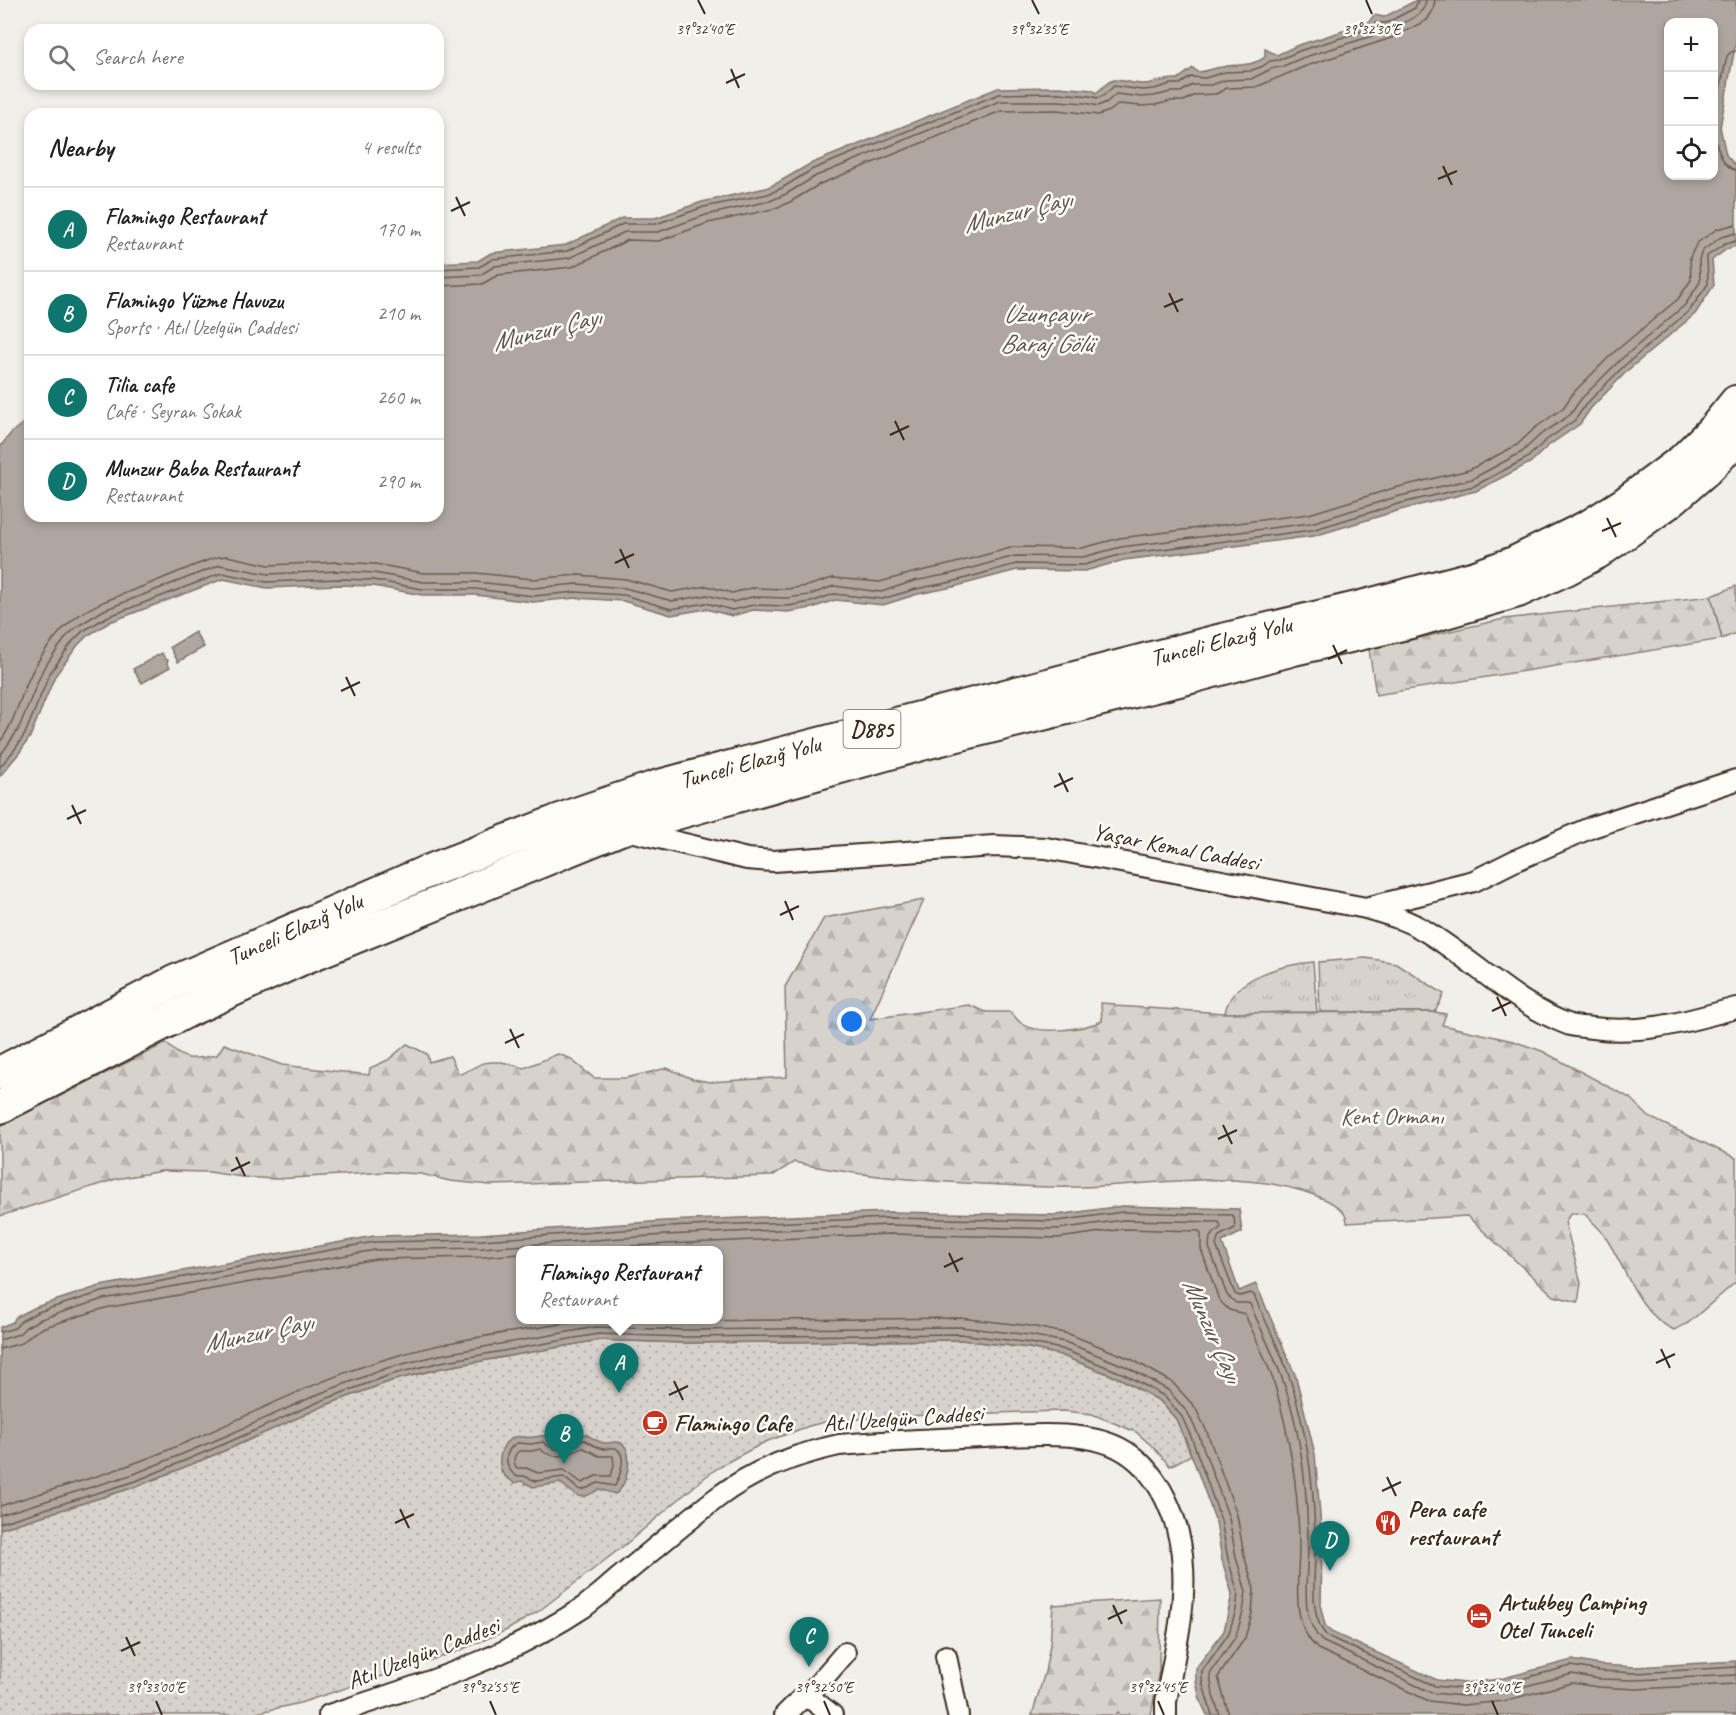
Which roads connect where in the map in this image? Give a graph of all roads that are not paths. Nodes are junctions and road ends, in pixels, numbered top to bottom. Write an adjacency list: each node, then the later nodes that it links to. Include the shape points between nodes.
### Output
1 (1736, 402): 4 (main road, Tunceli Elazığ Yolu / D885, via 1683,460 1624,504 1556,543 1476,577 884,726 656,787)
2 (1736, 439): 5 (main road, Tunceli Elazığ Yolu / D885, via 1706,470 1631,530 1598,552 1518,591 1411,622 925,743)
3 (1736, 780): 6 (street, via 1592,827 1455,887)
4 (576, 814): 5 (street, Yaşar Kemal Caddesi); 8 (main road, Tunceli Elazığ Yolu / D885, via 424,873 174,982)
5 (620, 829): 6 (street, Yaşar Kemal Caddesi, via 737,857 773,861 994,846 1046,848); 9 (main road, Tunceli Elazığ Yolu / D885, via 303,958 189,1010)
6 (1365, 908): 7 (street, Yaşar Kemal Caddesi, via 1402,918 1426,931 1510,992 1572,1025 1633,1031 1666,1027)
7 (1736, 1008)
8 (0, 1073)
9 (0, 1107)
10 (845, 1653): 12 (street)
11 (946, 1656): 16 (street)
12 (806, 1698): 14 (street); 15 (street)
13 (329, 1715): 17 (street, Atıl Uzelgün Caddesi, via 464,1670 549,1628 586,1605 719,1496 775,1465 838,1445 1031,1436 1081,1437 1119,1448 1152,1478 1167,1502 1176,1526 1183,1589)
14 (785, 1715)
15 (832, 1715)
16 (958, 1715)
17 (1166, 1715)

